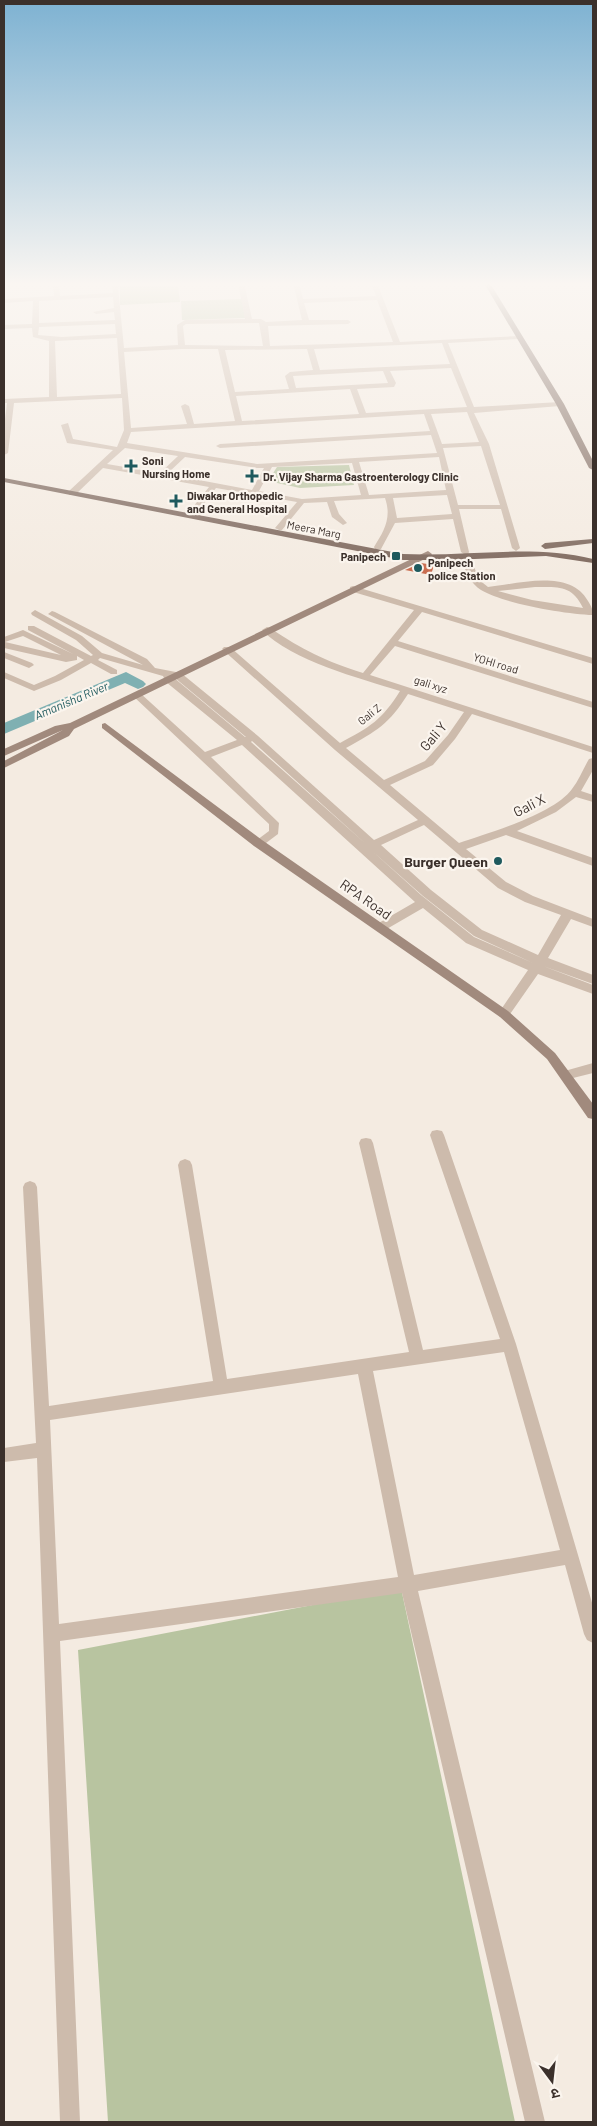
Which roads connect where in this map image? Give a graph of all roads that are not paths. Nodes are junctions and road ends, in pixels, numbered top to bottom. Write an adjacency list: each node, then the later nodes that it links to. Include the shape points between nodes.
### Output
1 (53, 382): 12 (street)
2 (124, 382): 11 (street)
3 (230, 382): 10 (street)
4 (291, 382): 9 (street)
5 (392, 382): 8 (street, via 391,385)
6 (460, 382): 16 (street)
7 (546, 382): 14 (main road)
8 (353, 388): 9 (street); 18 (street)
9 (293, 390): 10 (street)
10 (233, 394): 20 (street)
11 (125, 396): 12 (street); 23 (street)
12 (53, 399): 13 (street)
13 (7, 401): 19 (street)
14 (560, 404): 16 (street); 40 (main road)
15 (185, 406): 22 (street)
16 (471, 411): 17 (street); 27 (street)
17 (427, 413): 18 (street); 26 (street)
18 (364, 417): 24 (street)
19 (6, 420): 32 (street)
20 (239, 424): 24 (street); 25 (street)
21 (65, 425): 30 (street, via 70,441)
22 (192, 427): 23 (street); 25 (street)
23 (128, 430): 30 (street)
24 (321, 430): 31 (street); 33 (street)
25 (218, 431): 28 (street)
26 (435, 434): 29 (street); 31 (street)
27 (485, 444): 29 (street); 53 (street)
28 (220, 446): 33 (street); 36 (street)
29 (439, 446): 35 (street)
30 (120, 447): 34 (street); 38 (street)
31 (376, 448): 35 (street); 37 (street)
32 (4, 453)
33 (280, 454): 37 (street); 39 (street)
34 (183, 455): 36 (street); 42 (street)
35 (442, 455): 46 (street)
36 (208, 460): 39 (street)
37 (355, 460): 49 (street)
38 (102, 465): 42 (street); 45 (street)
39 (269, 466): 47 (street)
40 (593, 468)
41 (4, 476): 45 (main road, Meera Marg)
42 (161, 476): 44 (street)
43 (4, 480): 45 (main road, Meera Marg)
44 (214, 485): 47 (street); 54 (street)
45 (74, 491): 54 (main road, Meera Marg); 66 (main road, Meera Marg)
46 (451, 492): 48 (street); 52 (street)
47 (254, 493): 51 (street)
48 (389, 497): 49 (street); 56 (street, via 394,510)
49 (366, 498): 50 (street)
50 (330, 500): 51 (street); 57 (street, via 335,515)
51 (302, 501): 58 (street)
52 (454, 506): 53 (street); 55 (street)
53 (504, 507): 62 (street)
54 (193, 512): 58 (main road, Meera Marg)
55 (457, 516): 56 (street); 64 (street)
56 (392, 521): 61 (street)
57 (343, 523)
58 (279, 528): 61 (main road, Meera Marg)
59 (593, 541): 60 (main road)
60 (545, 546): 62 (main road, Meera Marg); 65 (main road, Meera Marg)
61 (378, 547): 63 (main road, Meera Marg)
62 (516, 548): 64 (main road, Meera Marg)
63 (428, 554): 64 (main road, Meera Marg); 66 (street)
64 (466, 554): 66 (main road, Meera Marg); 67 (main road, Meera Marg, via 548,553); 69 (street, via 473,578)
65 (593, 554)
66 (417, 558): 68 (street)
67 (593, 561)
68 (353, 589): 70 (street); 73 (street)
69 (488, 589): 71 (street, via 531,603); 71 (street, via 566,586 576,590)
70 (420, 609): 75 (street); 81 (street)
71 (591, 612)
72 (31, 628): 80 (street)
73 (267, 630): 77 (street); 87 (street, gali xyz, via 312,658)
74 (4, 640): 79 (street, via 23,633)
75 (392, 642): 87 (street); 90 (street, YOHI road)
76 (4, 645): 79 (street, via 57,659)
77 (227, 649): 86 (street); 95 (street)
78 (4, 655): 82 (street)
79 (74, 658): 80 (street)
80 (92, 660): 83 (street); 83 (street, via 78,638 39,611 144,661); 84 (street); 85 (street, via 34,688)
81 (593, 661)
82 (29, 665)
83 (151, 670): 86 (street)
84 (114, 672)
85 (4, 675)
86 (171, 676): 89 (street); 94 (street)
87 (364, 676): 88 (street, gali xyz)
88 (406, 689): 91 (street, gali xyz); 95 (street, Gali Z, via 391,713 374,729)
89 (137, 695): 92 (street); 98 (street)
90 (593, 704)
91 (470, 710): 96 (street, gali xyz); 101 (street, Gali Y, via 429,762)
92 (93, 716): 93 (street); 106 (street, RPA Road, via 106,722 105,726)
93 (72, 726): 97 (street, via 58,728); 100 (street, via 66,734)
94 (249, 739): 98 (street); 107 (street)
95 (339, 748): 101 (street)
96 (593, 750)
97 (4, 753)
98 (204, 756): 106 (street, via 274,823 274,832)
99 (593, 761): 102 (street, Gali X)
100 (4, 765)
101 (382, 785): 104 (street)
102 (575, 793): 103 (street); 105 (street, Gali X, via 552,810)
103 (593, 799)
104 (424, 821): 107 (street); 108 (street)
105 (506, 831): 108 (street, Gali X); 109 (street)
106 (258, 843): 113 (street, RPA Road)
107 (368, 847): 110 (street); 114 (street, via 427,893)
108 (457, 848): 111 (street, via 513,892)
109 (591, 859)
110 (423, 903): 113 (street); 114 (street)
111 (568, 914): 112 (street); 115 (street)
112 (593, 923)
113 (381, 927): 118 (street, RPA Road)
114 (462, 928): 115 (street, via 483,948)
115 (538, 963): 116 (street); 117 (street); 118 (street)
116 (593, 980)
117 (593, 990)
118 (504, 1014): 120 (street, RPA Road, via 536,1041)
119 (593, 1068): 120 (street)
120 (565, 1075): 121 (street, RPA Road)
121 (593, 1114)
122 (438, 1135): 126 (street)
123 (366, 1143): 127 (street)
124 (185, 1165): 129 (street)
125 (30, 1187): 130 (street)
126 (509, 1344): 127 (street); 133 (street)
127 (418, 1358): 128 (street)
128 (364, 1366): 129 (street); 134 (street)
129 (220, 1387): 130 (street)
130 (42, 1414): 131 (street)
131 (44, 1449): 132 (street); 135 (street)
132 (4, 1455)
133 (571, 1556): 134 (street); 136 (street)
134 (408, 1584): 135 (street); 138 (street)
135 (52, 1634): 137 (street)
136 (593, 1634)
137 (70, 2122)
138 (535, 2122)

